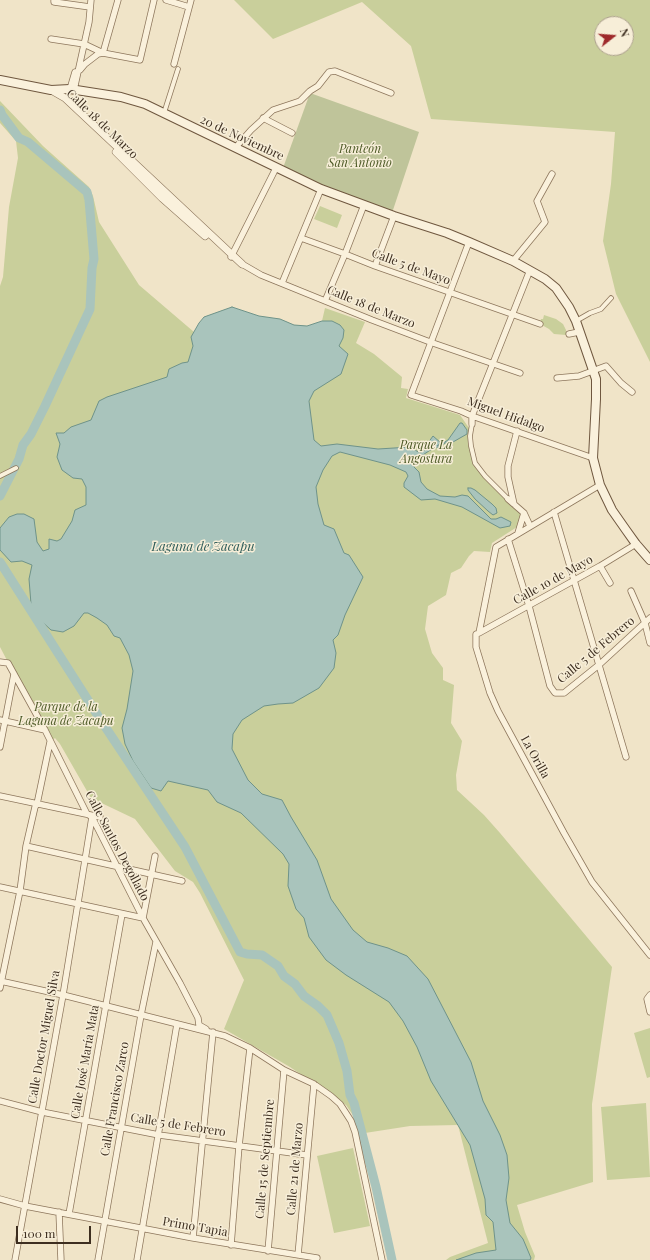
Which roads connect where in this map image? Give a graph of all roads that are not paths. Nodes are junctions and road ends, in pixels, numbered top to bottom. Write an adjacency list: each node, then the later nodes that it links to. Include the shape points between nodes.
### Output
1 (54, 0): 7 (street)
2 (91, 0): 7 (street)
3 (118, 0): 11 (street)
4 (154, 0): 11 (street, via 140,60)
5 (166, 0): 8 (street)
6 (190, 0): 8 (street)
7 (90, 7): 10 (street)
8 (189, 7): 12 (street)
9 (51, 39): 10 (street)
10 (84, 44): 11 (street); 13 (street); 16 (street)
11 (103, 53): 13 (street, via 98,54)
12 (176, 67): 18 (street)
13 (79, 71): 16 (street)
14 (0, 80): 15 (main road, 20 de Noviembre)
15 (51, 90): 16 (main road, 20 de Noviembre); 30 (street, Calle 18 de Marzo, via 65,98)
16 (72, 90): 18 (main road, 20 de Noviembre, via 121,97 145,104)
17 (391, 94): 19 (street, via 335,71 329,72 318,86 300,100 273,110)
18 (164, 114): 21 (main road, 20 de Noviembre)
19 (263, 118): 20 (street); 21 (street)
20 (292, 133)
21 (236, 148): 22 (main road, 20 de Noviembre)
22 (276, 168): 24 (main road, 20 de Noviembre); 30 (street)
23 (552, 174): 31 (street, via 537,201 545,222)
24 (321, 189): 25 (main road, 20 de Noviembre); 27 (street)
25 (364, 205): 26 (main road, 20 de Noviembre); 29 (street)
26 (394, 216): 28 (main road, 20 de Noviembre); 33 (street)
27 (301, 238): 29 (street, Calle 5 de Mayo); 35 (street)
28 (469, 242): 31 (main road, 20 de Noviembre); 36 (street)
29 (345, 254): 33 (street, Calle 5 de Mayo); 38 (street)
30 (232, 256): 32 (street, Calle 18 de Marzo)
31 (512, 262): 34 (main road, 20 de Noviembre)
32 (242, 264): 35 (street, Calle 18 de Marzo)
33 (375, 266): 36 (street, Calle 5 de Mayo)
34 (530, 270): 39 (street); 40 (main road, 20 de Noviembre, via 556,288)
35 (282, 283): 38 (street, Calle 18 de Marzo)
36 (450, 293): 39 (street, Calle 5 de Mayo); 44 (street)
37 (610, 298): 40 (street, via 601,309 590,312)
38 (325, 300): 44 (street, Calle 18 de Marzo)
39 (512, 316): 41 (street, Calle 5 de Mayo); 45 (street)
40 (576, 321): 42 (main road, 20 de Noviembre)
41 (540, 324)
42 (579, 332): 43 (street); 46 (main road, 20 de Noviembre)
43 (569, 334)
44 (430, 342): 45 (street, Calle 18 de Marzo); 50 (street, Miguel Hidalgo, via 411,395)
45 (493, 365): 47 (street, Calle 18 de Marzo); 50 (street)
46 (594, 371): 48 (street, via 579,376); 49 (street, via 606,366); 53 (main road, 20 de Noviembre, via 596,399)
47 (520, 373)
48 (557, 378)
49 (632, 392)
50 (472, 416): 51 (street); 52 (street, Miguel Hidalgo)
51 (472, 424): 57 (street, via 470,436 475,463)
52 (517, 431): 53 (street, Miguel Hidalgo); 58 (street, via 508,466)
53 (592, 458): 56 (main road)
54 (14, 469): 55 (street)
55 (0, 476)
56 (600, 485): 59 (street); 64 (main road, via 612,510)
57 (508, 499): 58 (street)
58 (514, 504): 60 (street)
59 (554, 512): 61 (street); 67 (street)
60 (524, 514): 61 (street); 62 (street)
61 (530, 526): 62 (street)
62 (518, 533): 63 (street)
63 (508, 539): 70 (street); 73 (street, La Orilla, via 496,547)
64 (636, 544): 65 (main road); 66 (street, Calle 1o de Mayo)
65 (650, 560)
66 (600, 566): 67 (street, Calle 1o de Mayo); 68 (street)
67 (574, 580): 70 (street, Calle 1o de Mayo); 76 (street)
68 (610, 583)
69 (631, 591): 72 (street)
70 (529, 606): 73 (street, Calle 1o de Mayo); 76 (street, Calle 5 de Febrero, via 550,686 555,693 564,693)
71 (650, 618): 72 (street, Calle 5 de Febrero)
72 (645, 623): 74 (street); 76 (street, Calle 5 de Febrero)
73 (479, 633): 99 (street, La Orilla, via 476,634 476,647 490,693 516,747 592,882)
74 (650, 643)
75 (0, 662): 77 (street, Calle Santos Degollado, via 8,664)
76 (600, 664): 82 (street)
77 (14, 674): 78 (street); 79 (street, Calle Santos Degollado)
78 (2, 721): 79 (street); 81 (street)
79 (45, 730): 80 (street, Calle Santos Degollado)
80 (50, 742): 84 (street); 85 (street, Calle Santos Degollado)
81 (0, 747)
82 (626, 757)
83 (0, 796): 84 (street)
84 (37, 804): 85 (street); 87 (street)
85 (90, 815): 86 (street); 89 (street, Calle Doctor Miguel Silva); 90 (street, Calle Santos Degollado)
86 (100, 817)
87 (26, 846): 89 (street); 94 (street)
88 (155, 856): 91 (street)
89 (86, 858): 90 (street); 95 (street, Calle Doctor Miguel Silva)
90 (118, 866): 91 (street); 97 (street, Calle Santos Degollado)
91 (152, 874): 92 (street); 97 (street)
92 (182, 881)
93 (0, 887): 94 (street)
94 (20, 891): 95 (street); 100 (street)
95 (77, 904): 96 (street); 102 (street, Calle Doctor Miguel Silva)
96 (122, 914): 97 (street); 103 (street, Calle José María Mata)
97 (143, 918): 98 (street, Calle Santos Degollado)
98 (156, 942): 105 (street, Calle Francisco Zarco); 107 (street, Calle Santos Degollado, via 180,983)
99 (650, 954)
100 (0, 984): 102 (street)
101 (650, 995): 104 (street, via 647,999)
102 (63, 996): 103 (street); 114 (street, Calle Doctor Miguel Silva)
103 (106, 1007): 105 (street); 115 (street, Calle José María Mata)
104 (650, 1012)
105 (141, 1015): 106 (street); 116 (street, Calle Francisco Zarco)
106 (177, 1024): 108 (street); 117 (street)
107 (200, 1025): 108 (street); 109 (street)
108 (193, 1028): 109 (street)
109 (213, 1032): 110 (street); 118 (street)
110 (250, 1048): 111 (street); 119 (street)
111 (284, 1070): 112 (street); 120 (street, Calle 15 de Septiembre)
112 (314, 1084): 121 (street, Calle 21 de Marzo); 137 (street, via 340,1104 355,1132)
113 (0, 1101): 114 (street, Calle 5 de Febrero)
114 (42, 1112): 115 (street, Calle 5 de Febrero); 123 (street, Calle Doctor Miguel Silva)
115 (86, 1120): 116 (street, Calle 5 de Febrero); 125 (street, Calle José María Mata)
116 (122, 1127): 117 (street, Calle 5 de Febrero); 126 (street, Calle Francisco Zarco)
117 (159, 1135): 118 (street, Calle 5 de Febrero); 127 (street)
118 (202, 1141): 119 (street, Calle 5 de Febrero); 128 (street)
119 (239, 1146): 120 (street, Calle 5 de Febrero); 129 (street)
120 (277, 1151): 121 (street, Calle 5 de Febrero); 130 (street, Calle 15 de Septiembre)
121 (307, 1155): 131 (street, Calle 21 de Marzo)
122 (0, 1199): 123 (street, Primo Tapia)
123 (25, 1206): 124 (street, Primo Tapia); 133 (street, Calle Doctor Miguel Silva)
124 (60, 1212): 125 (street, Primo Tapia); 134 (street)
125 (69, 1214): 126 (street, Primo Tapia)
126 (105, 1221): 127 (street, Primo Tapia); 135 (street, Calle Francisco Zarco)
127 (142, 1228): 128 (street, Primo Tapia); 136 (street)
128 (194, 1238): 129 (street, Primo Tapia)
129 (231, 1245): 130 (street, Primo Tapia)
130 (268, 1251): 131 (street, Primo Tapia)
131 (298, 1255): 132 (street, Primo Tapia)
132 (317, 1258)
133 (15, 1260)
134 (61, 1260)
135 (98, 1260)
136 (137, 1260)
137 (382, 1260)

